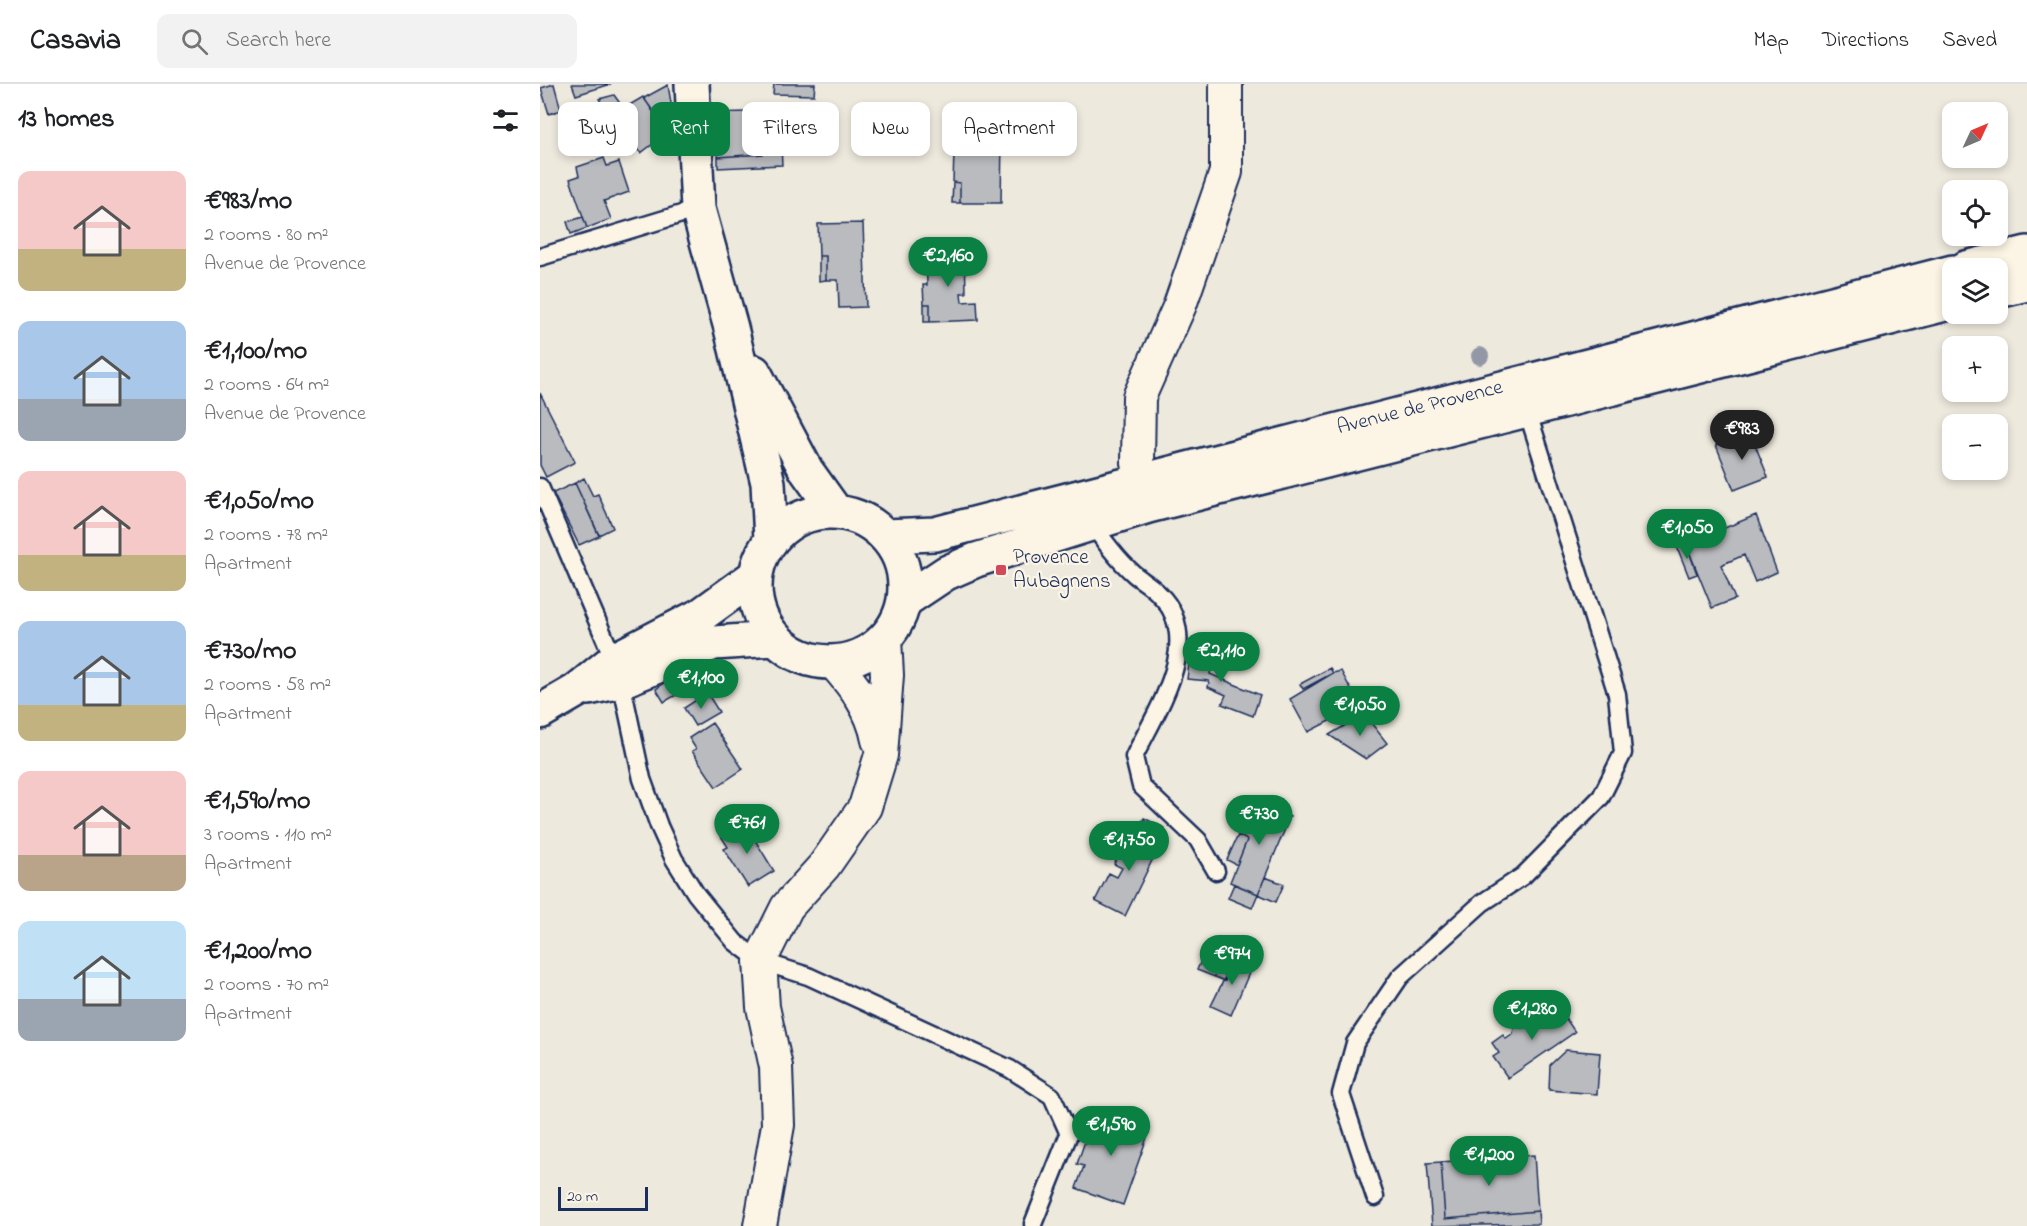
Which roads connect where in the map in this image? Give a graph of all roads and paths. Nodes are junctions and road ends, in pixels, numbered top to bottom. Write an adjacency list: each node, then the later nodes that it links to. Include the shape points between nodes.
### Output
1 (692, 84): 3 (main road)
2 (1226, 84): 14 (street, via 1226,172 1180,305 1138,397)
3 (698, 209): 5 (lane); 11 (main road)
4 (2027, 253): 6 (main road)
5 (540, 257)
6 (2007, 258)
7 (1942, 275): 12 (main road, Avenue de Provence)
8 (2027, 284): 9 (main road)
9 (2008, 289)
10 (1942, 304): 12 (main road, Avenue de Provence)
11 (731, 328): 16 (main road, via 806,470); 18 (main road, via 768,483)
12 (1522, 396): 14 (main road, Avenue de Provence); 29 (lane, via 1617,694 1623,753 1601,797 1523,876 1482,903 1400,977 1355,1043 1341,1094)
13 (540, 487): 24 (lane)
14 (1145, 493): 15 (main road, Avenue de Provence)
15 (1086, 509): 17 (main road, Avenue de Provence, via 935,534); 20 (main road, Avenue de Provence, via 946,573); 27 (lane, via 1132,573 1160,594 1174,612 1180,639 1173,676 1134,757 1141,786 1198,840)
16 (836, 512): 17 (main road, via 871,524); 18 (main road, via 812,514 790,523)
17 (885, 536): 20 (main road, via 898,555)
18 (771, 540): 19 (main road)
19 (755, 576): 21 (main road, via 755,599 762,621); 24 (main road)
20 (904, 601): 22 (main road, via 897,622)
21 (775, 639): 23 (main road, via 792,653 812,661); 24 (main road, via 714,643)
22 (885, 639): 23 (main road, via 870,652); 26 (street, via 887,675)
23 (834, 663): 26 (street, via 874,718)
24 (618, 670): 25 (main road); 28 (lane, via 642,779 674,859 735,942)
25 (540, 712)
26 (881, 755): 28 (street, via 865,807 824,866 787,906)
27 (1216, 871)
28 (760, 962): 30 (lane, via 808,976 1010,1069 1052,1096 1069,1134); 31 (street, via 763,1007 776,1066 778,1125)
29 (1375, 1197)
30 (1033, 1224)
31 (760, 1226)

